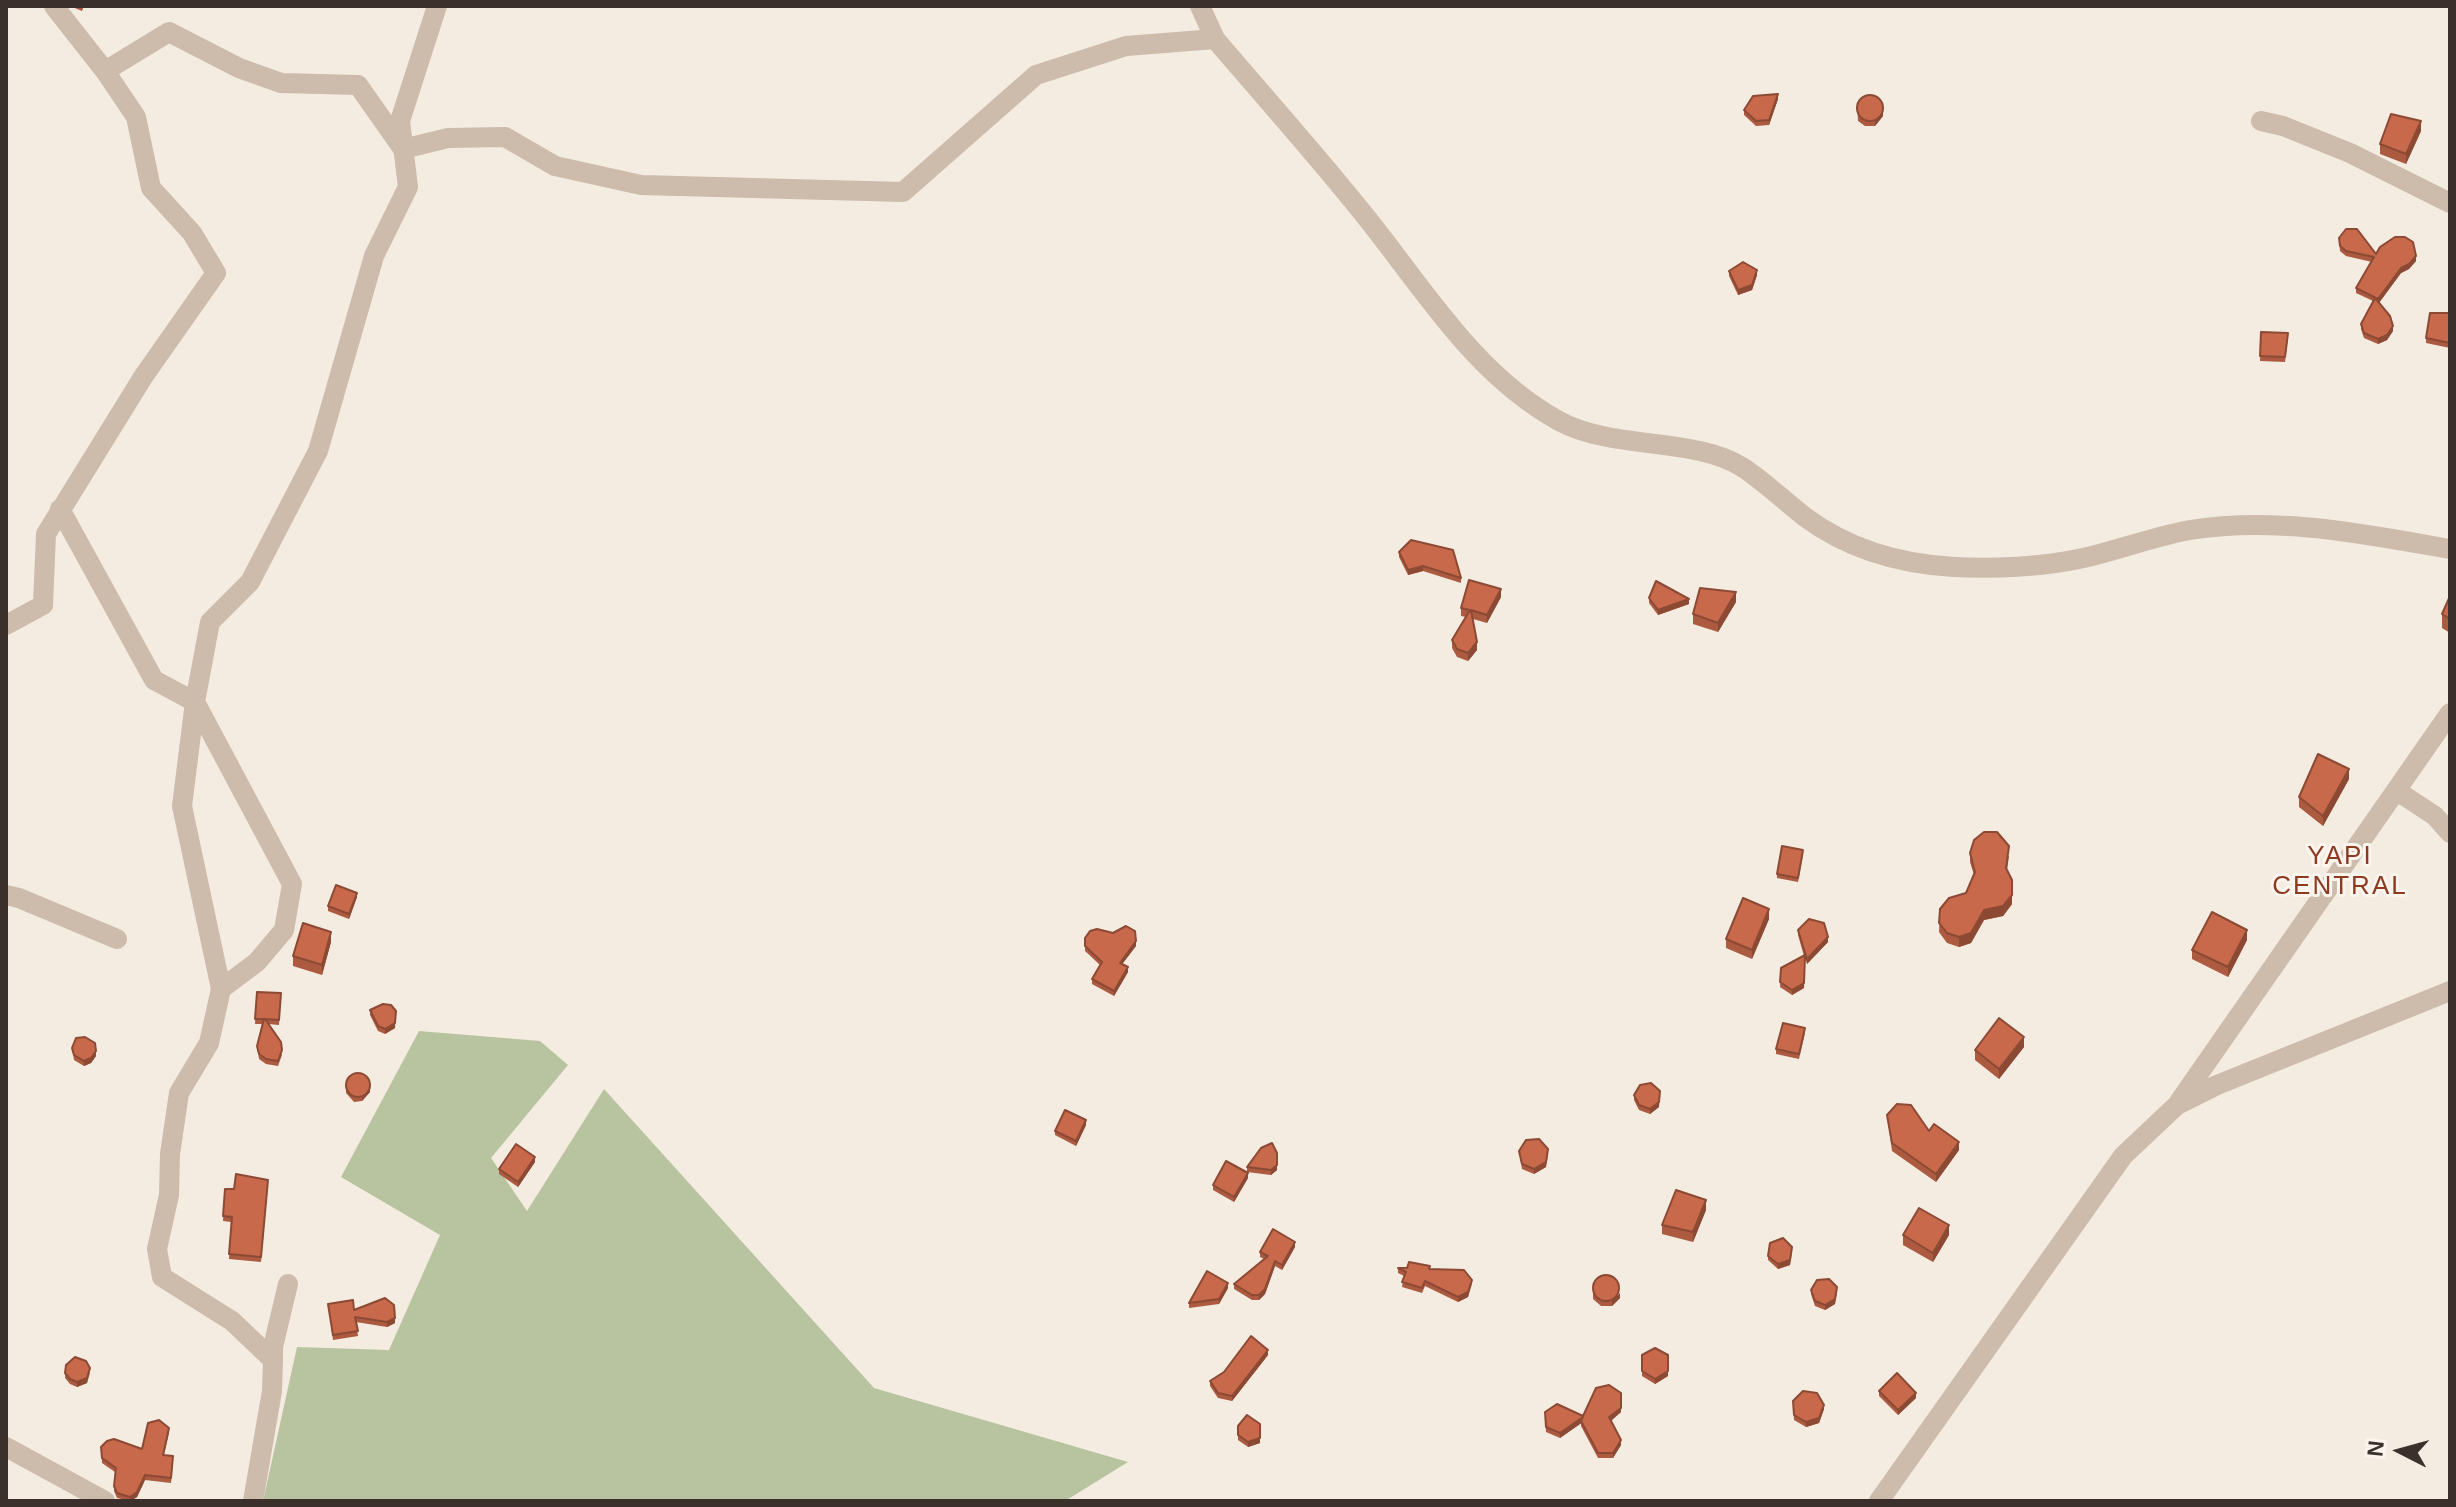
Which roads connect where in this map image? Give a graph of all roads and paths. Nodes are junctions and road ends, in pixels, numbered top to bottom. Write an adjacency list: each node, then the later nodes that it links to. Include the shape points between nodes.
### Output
1 (54, 6): 5 (street)
2 (437, 6): 7 (street, via 400,121)
3 (1200, 6): 4 (street)
4 (1215, 39): 7 (street, via 1126,46 1036,75 903,192 641,185 555,166 505,137 448,138); 10 (street, via 1370,222 1451,329 1536,407 1593,433 1698,452 1740,466 1808,520 1850,545 1893,559 1953,567 2021,567 2231,526 2311,527)
5 (105, 71): 7 (street, via 169,32 281,83 358,85); 9 (street, via 136,117 151,188 192,233 216,273)
6 (2261, 121): 8 (street, via 2350,153)
7 (403, 149): 12 (street, via 408,187 374,256 318,451 250,582 210,622)
8 (2450, 203)
9 (60, 509): 11 (street, via 46,534 43,605); 12 (street, via 154,680)
10 (2450, 549)
11 (6, 625)
12 (195, 702): 18 (street, via 182,806); 18 (street, via 292,884 284,930 257,962)
13 (2450, 713): 14 (street)
14 (2397, 791): 15 (street, via 2435,816); 20 (street)
15 (2450, 833)
16 (6, 895): 17 (street)
17 (117, 939)
18 (221, 989): 22 (street, via 209,1043 179,1093 169,1195 157,1249 162,1277 232,1321)
19 (2450, 991): 20 (street)
20 (2177, 1105): 26 (street, via 2123,1156)
21 (288, 1284): 22 (street)
22 (273, 1360): 25 (street)
23 (6, 1447): 24 (street)
24 (105, 1501)
25 (253, 1501)
26 (1879, 1501)

